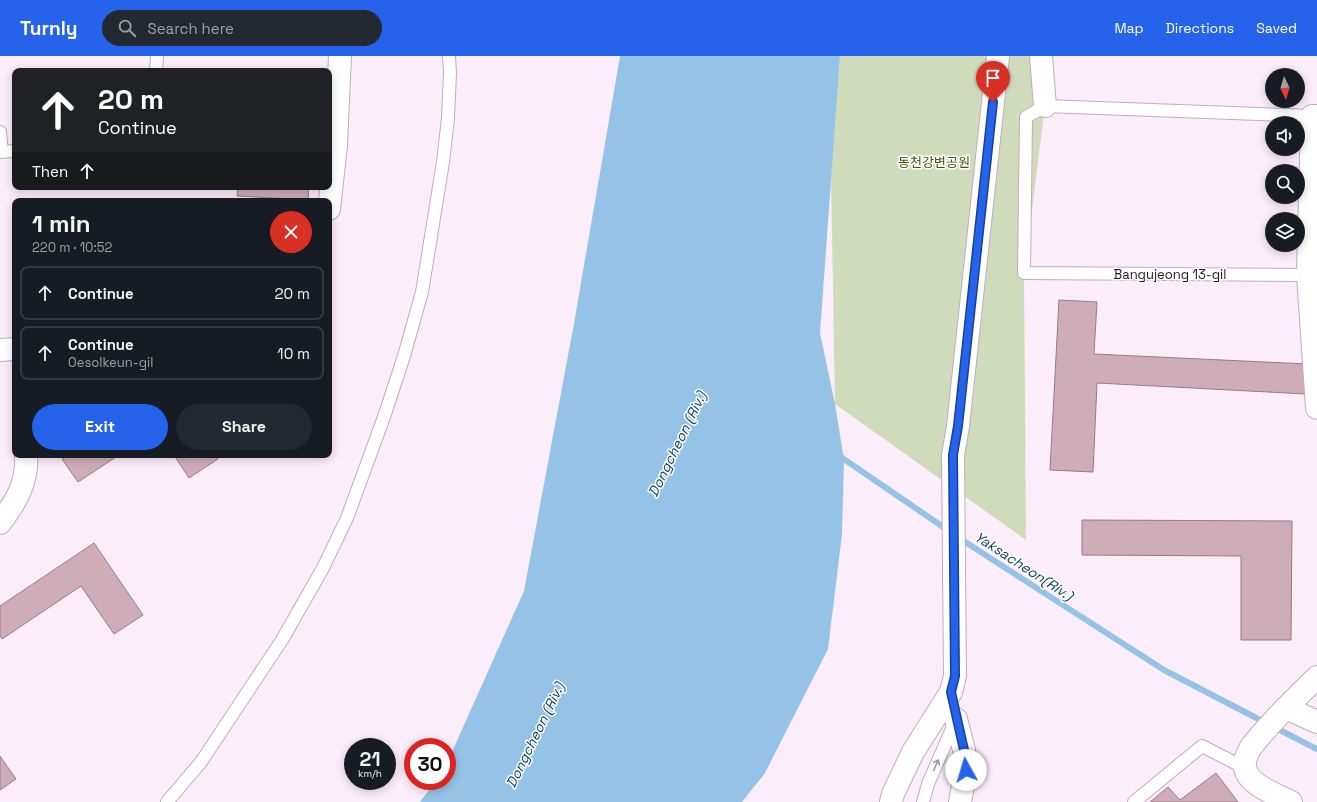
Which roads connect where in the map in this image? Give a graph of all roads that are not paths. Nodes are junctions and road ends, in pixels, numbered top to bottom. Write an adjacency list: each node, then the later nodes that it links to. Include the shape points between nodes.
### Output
1 (157, 56): 6 (lane)
2 (340, 56): 12 (street)
3 (449, 56): 26 (lane, via 448,118 443,162 422,292 392,394 347,518 323,568 282,640 201,762)
4 (998, 56): 20 (street, via 953,455)
5 (1041, 56): 7 (street)
6 (156, 68)
7 (1045, 106): 8 (lane); 13 (lane, Bangujeong 13-gil, via 1026,117 1024,273)
8 (1314, 116): 13 (street)
9 (0, 132): 11 (lane)
10 (12, 151): 11 (lane)
11 (1, 152)
12 (332, 182)
13 (1313, 275): 16 (street)
14 (12, 349): 15 (street)
15 (0, 350)
16 (1317, 408)
17 (26, 458): 18 (street, via 25,481)
18 (0, 523)
19 (1317, 677): 21 (street)
20 (953, 684): 22 (lane); 25 (street)
21 (1286, 708): 23 (street); 24 (street)
22 (956, 719): 27 (lane, one-way to 22, via 928,784); 28 (street, via 966,770)
23 (1317, 722)
24 (1248, 758): 29 (lane, via 1202,746); 30 (street, via 1253,780 1260,787)
25 (889, 799)
26 (167, 802)
27 (923, 802)
28 (960, 802)
29 (1134, 802)
30 (1291, 802)

